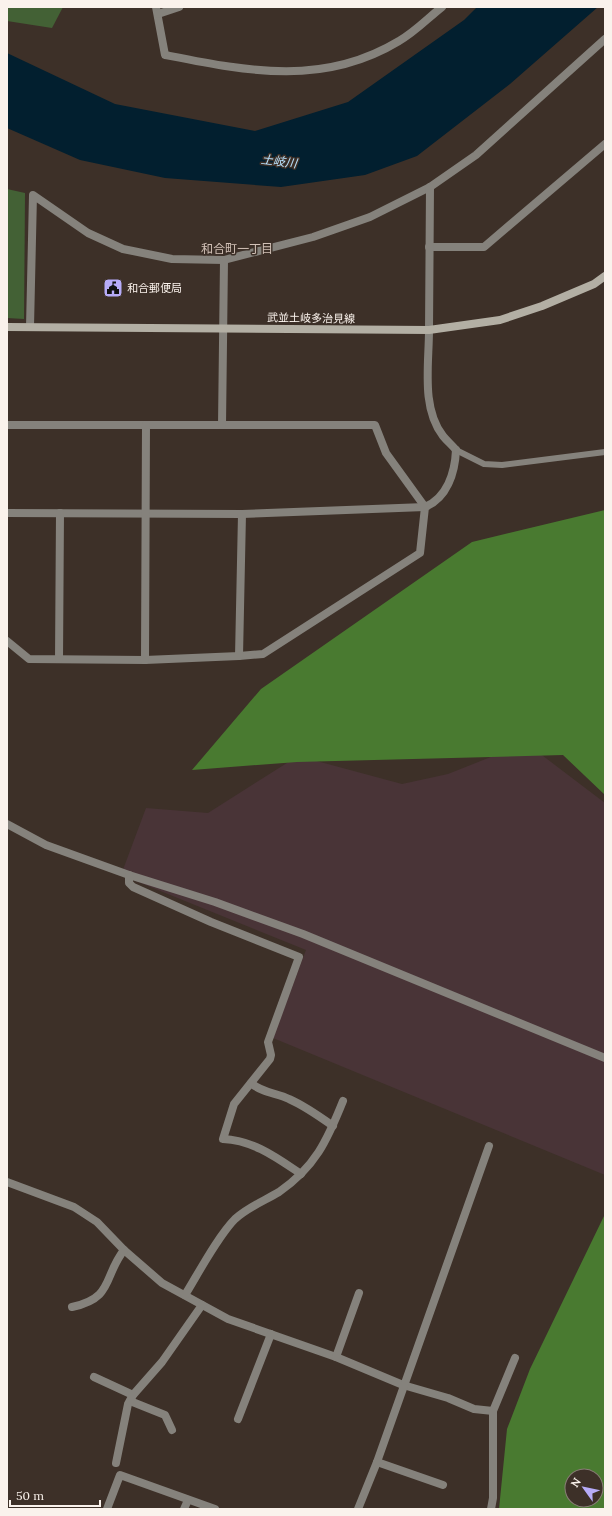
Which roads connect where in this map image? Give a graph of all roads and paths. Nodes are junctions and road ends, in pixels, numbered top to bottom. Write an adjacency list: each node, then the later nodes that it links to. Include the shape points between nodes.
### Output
1 (179, 7): 3 (street)
2 (442, 7): 3 (street, via 400,41 355,63 306,72 241,70 165,56)
3 (157, 10)
4 (605, 39): 6 (street, via 476,155)
5 (605, 144): 7 (street, via 484,247)
6 (430, 187): 7 (street); 8 (street, via 363,220 313,237)
7 (429, 247): 13 (street)
8 (224, 260): 11 (street, via 172,259 123,249 88,233 33,195); 12 (street)
9 (605, 276): 13 (main road, 武並土岐多治見線, via 594,284 549,303 500,320)
10 (7, 327): 11 (main road, 武並土岐多治見線)
11 (30, 327): 12 (main road, 武並土岐多治見線)
12 (225, 327): 13 (main road, 武並土岐多治見線); 16 (street)
13 (429, 330): 17 (street, via 428,401 443,436)
14 (7, 425): 15 (street)
15 (146, 425): 16 (street); 22 (street)
16 (222, 425): 19 (street, via 375,425 386,453)
17 (456, 450): 18 (lane, via 484,464 502,465); 19 (street, via 455,466 449,483 435,503)
18 (605, 452)
19 (425, 507): 23 (street); 25 (street, via 420,553 263,654)
20 (7, 513): 21 (street)
21 (60, 513): 22 (street); 26 (street)
22 (146, 514): 23 (street); 27 (street)
23 (242, 514): 25 (street)
24 (7, 641): 26 (street, via 29,659)
25 (239, 656): 27 (street)
26 (59, 659): 27 (street)
27 (145, 660)
28 (7, 824): 29 (street, via 46,845)
29 (129, 875): 30 (street, via 215,902 303,934); 31 (street, via 129,883 133,887 299,957 268,1042 270,1059)
30 (605, 1058)
31 (251, 1083): 33 (street, via 257,1088 289,1098); 35 (street, via 230,1111 223,1138 255,1146)
32 (342, 1101): 33 (street)
33 (333, 1126): 35 (street, via 319,1153)
34 (489, 1146): 46 (street)
35 (301, 1174): 39 (street, via 280,1191 248,1208 234,1220)
36 (7, 1182): 37 (street, via 74,1207 97,1222)
37 (124, 1250): 39 (street, via 162,1283); 41 (street, via 102,1293 94,1300)
38 (359, 1293): 43 (street)
39 (185, 1295): 40 (street)
40 (202, 1305): 42 (street, via 228,1319); 47 (street, via 162,1362)
41 (72, 1307)
42 (271, 1334): 43 (street); 49 (street)
43 (336, 1357): 46 (street)
44 (515, 1358): 48 (street)
45 (94, 1377): 47 (street)
46 (403, 1385): 48 (street, via 448,1398 474,1409); 51 (street)
47 (131, 1398): 50 (street, via 164,1415); 52 (street)
48 (493, 1411): 59 (street)
49 (238, 1419)
50 (172, 1430)
51 (377, 1462): 53 (street); 58 (street)
52 (116, 1464)
53 (443, 1485)
54 (188, 1500): 55 (street, via 120,1475); 56 (street); 57 (street)
55 (107, 1509)
56 (184, 1509)
57 (215, 1509)
58 (358, 1509)
59 (491, 1509)

